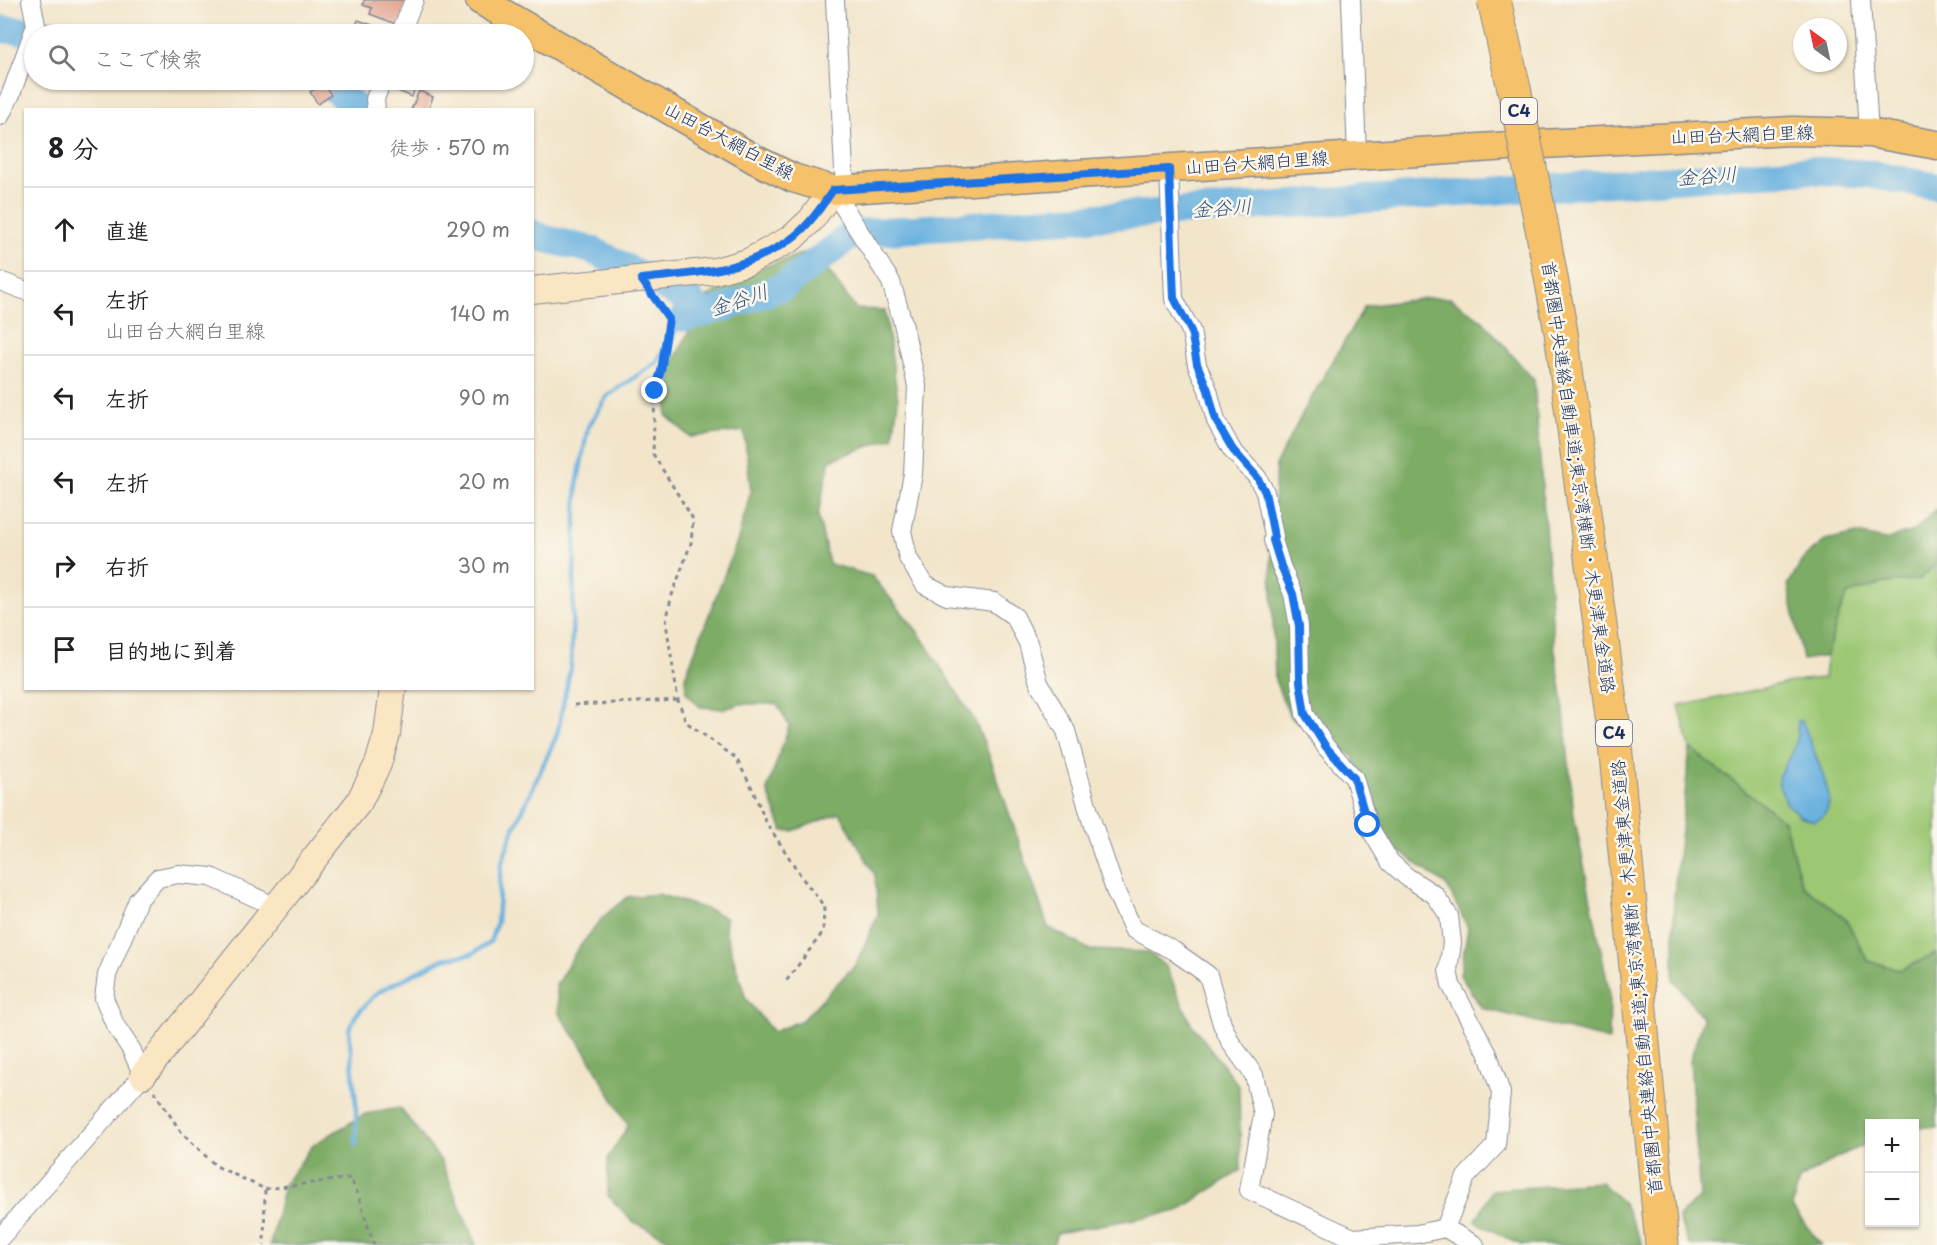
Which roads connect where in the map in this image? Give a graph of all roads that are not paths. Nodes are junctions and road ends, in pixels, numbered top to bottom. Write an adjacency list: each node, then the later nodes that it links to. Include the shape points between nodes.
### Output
1 (31, 0): 8 (street)
2 (414, 0): 9 (street)
3 (480, 0): 10 (main road, 山田台大網白里線)
4 (835, 0): 20 (street)
5 (1351, 0): 18 (street)
6 (1494, 0): 30 (highway, 首都圏中央連絡自動車道;東京湾横断・木更津東金道路 / C4, bridge, via 1561,332 1613,723)
7 (1862, 0): 16 (street)
8 (36, 24)
9 (404, 24)
10 (521, 24)
11 (534, 31): 20 (main road, 山田台大網白里線, via 756,160 793,178)
12 (24, 58): 15 (street)
13 (378, 90): 14 (street)
14 (376, 108)
15 (0, 116)
16 (1869, 133): 17 (main road, 山田台大網白里線); 18 (main road, 山田台大網白里線, via 1792,131)
17 (1937, 145)
18 (1357, 156): 19 (main road, 山田台大網白里線)
19 (1169, 169): 20 (main road, 山田台大網白里線); 27 (street, via 1174,298 1191,331 1197,364 1216,421 1265,492 1273,540 1293,594 1299,626 1305,714 1326,747 1354,778 1368,825 1390,862 1435,895 1449,916 1451,985 1488,1054 1501,1093 1496,1145 1466,1177)
20 (839, 189): 23 (street, via 792,238 748,262 715,271); 27 (street, via 891,282 917,386 913,474 902,531 908,558 925,585 947,596 994,602 1015,616 1039,682 1066,731 1094,829 1133,929 1208,975 1222,1024 1254,1075 1263,1114 1249,1190 1353,1238)
21 (0, 281): 22 (street)
22 (24, 290)
23 (534, 290)
24 (393, 690): 25 (street, via 378,764 359,802)
25 (276, 907): 26 (street); 26 (street, via 211,877 178,874 158,878 138,900 107,975 104,998)
26 (143, 1075): 28 (street)
27 (1445, 1228): 29 (street)
28 (0, 1238)
29 (1475, 1245)
30 (1662, 1245)

